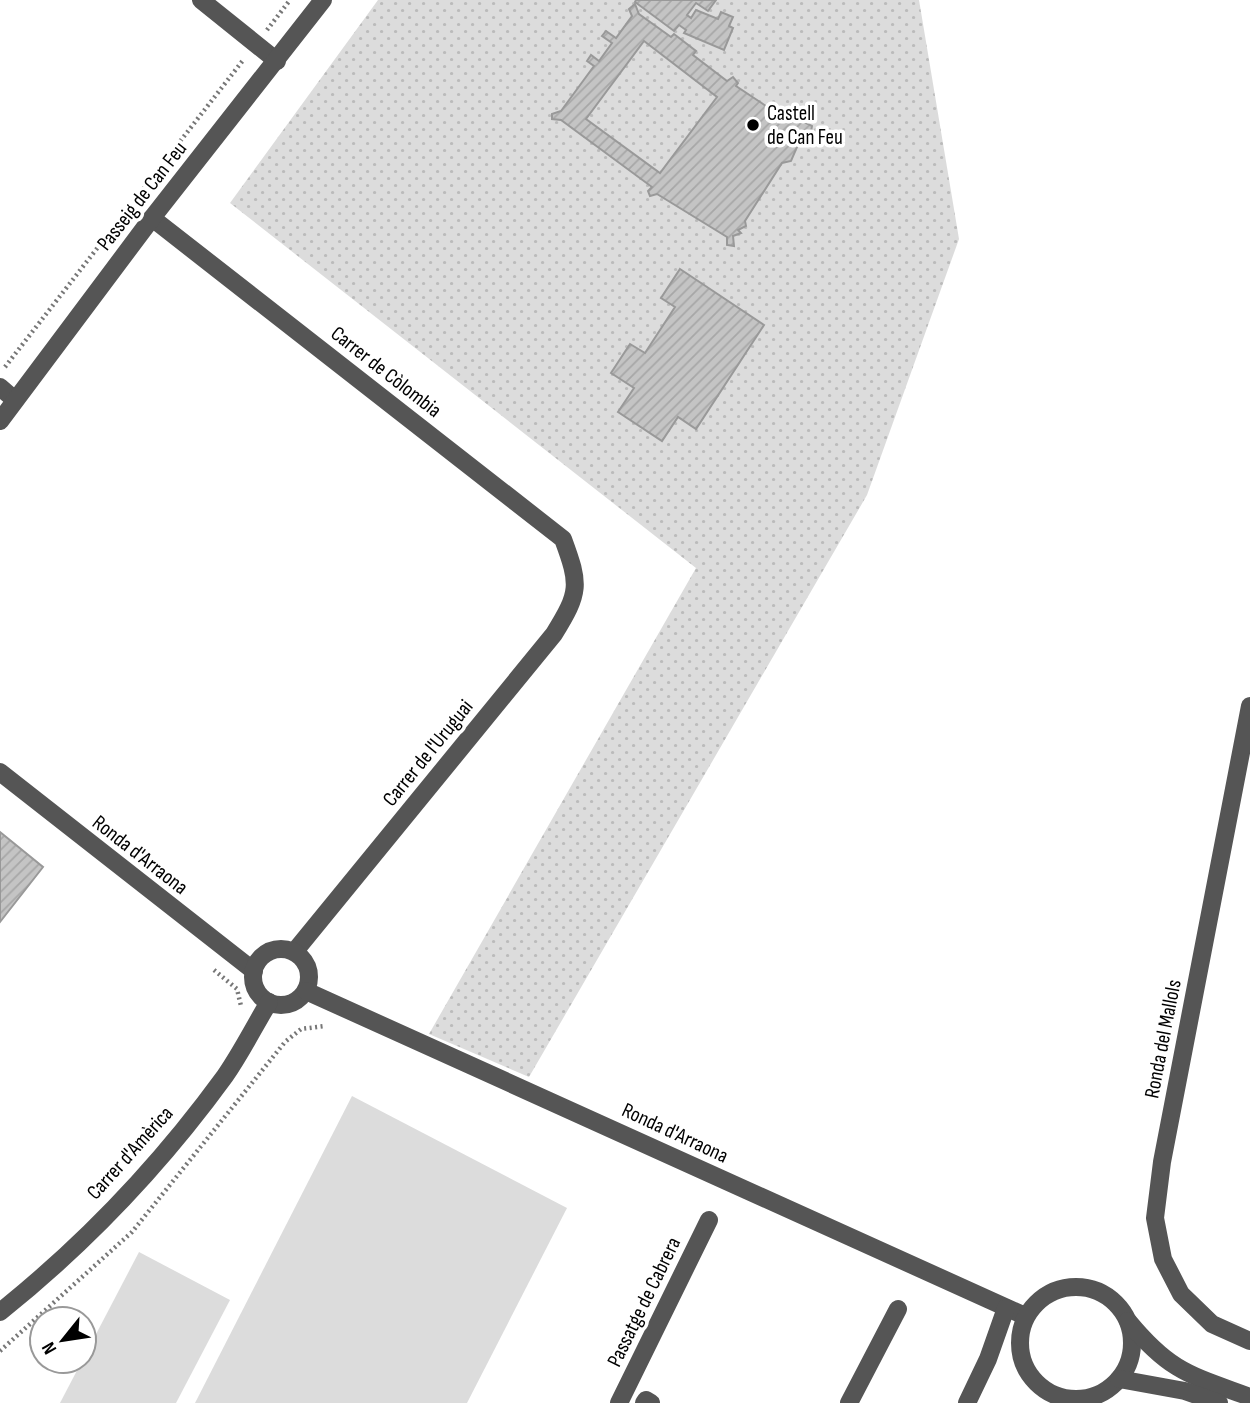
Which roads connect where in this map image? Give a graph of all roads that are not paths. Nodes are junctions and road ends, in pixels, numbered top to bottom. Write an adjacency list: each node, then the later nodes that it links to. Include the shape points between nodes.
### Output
1 (201, 0): 3 (street)
2 (323, 0): 3 (street, Passeig de Can Feu)
3 (277, 61): 4 (street, Passeig de Can Feu)
4 (152, 218): 6 (street, Passeig de Can Feu); 8 (street, Carrer de Còlombia, via 563,540)
5 (0, 387): 6 (street)
6 (15, 400): 7 (street, Passeig de Can Feu)
7 (0, 421)
8 (575, 573): 11 (street, Carrer de l'Uruguai, via 574,602 554,634)
9 (1250, 706): 21 (street, Ronda del Mallols, via 1155,1218 1163,1259 1181,1294 1212,1324)
10 (0, 772): 12 (street, Ronda d'Arraona)
11 (295, 951): 12 (street, via 276,949 264,954); 13 (street, via 310,973)
12 (254, 971): 14 (street, Ronda d'Arraona, via 258,993)
13 (306, 991): 14 (street, via 285,1005); 16 (street, Ronda d'Arraona)
14 (269, 1002): 18 (street, Carrer d'Amèrica, via 226,1074 160,1160 46,1275)
15 (709, 1220): 26 (street, Passatge de Cabrera)
16 (1006, 1307): 19 (street, Ronda d'Arraona); 30 (street)
17 (898, 1309): 29 (street)
18 (0, 1312)
19 (1025, 1316): 20 (street, via 1041,1297 1077,1286 1101,1293); 22 (street, via 1020,1339)
20 (1127, 1320): 23 (street, via 1132,1340 1129,1360); 25 (street, via 1171,1365)
21 (1250, 1341)
22 (1030, 1377): 24 (street, via 1046,1391 1065,1398); 31 (street)
23 (1119, 1378): 24 (street); 32 (street)
24 (1101, 1397)
25 (1250, 1398)
26 (619, 1403)
27 (644, 1403): 28 (street)
28 (651, 1403)
29 (849, 1403)
30 (967, 1403)
31 (1043, 1403)
32 (1219, 1403)

